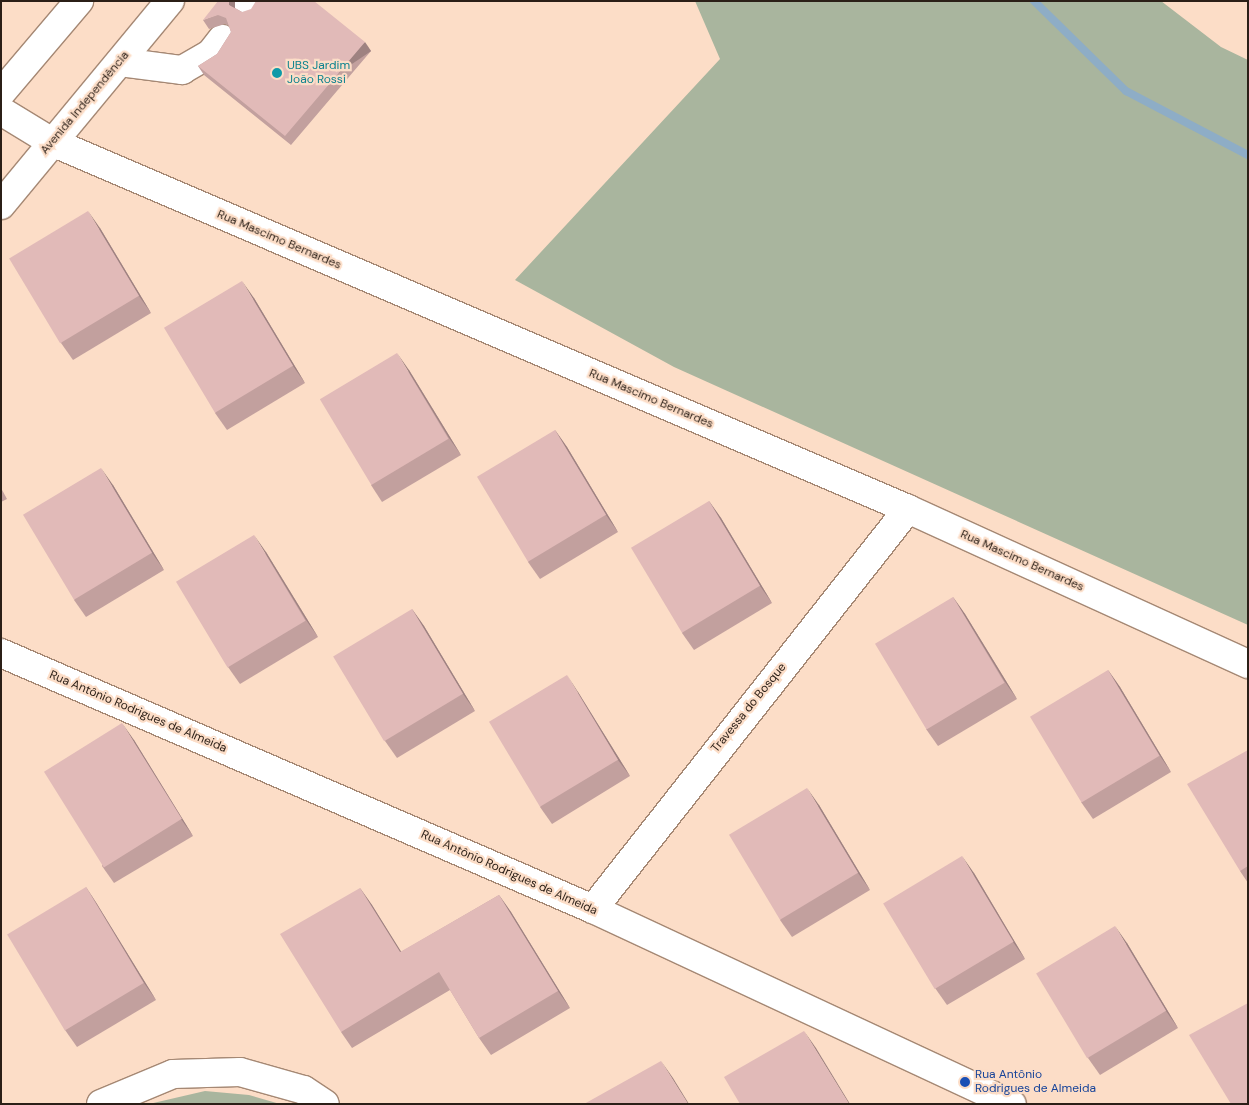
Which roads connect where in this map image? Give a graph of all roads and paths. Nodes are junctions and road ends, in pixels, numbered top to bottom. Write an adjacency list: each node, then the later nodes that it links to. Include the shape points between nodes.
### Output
1 (79, 1): 5 (street)
2 (170, 1): 4 (street, Avenida Independência)
3 (222, 39): 4 (street, via 211,52 182,70)
4 (120, 62): 7 (street, Avenida Independência)
5 (1, 93)
6 (1, 111): 7 (street, Rua Mascimo Bernardes)
7 (52, 142): 8 (street, Avenida Independência); 9 (street, Rua Mascimo Bernardes)
8 (1, 205)
9 (908, 509): 11 (street, Rua Mascimo Bernardes); 12 (street, Travessa do Bosque)
10 (1, 653): 12 (street, Rua Antônio Rodrigues de Almeida)
11 (1248, 664)
12 (593, 909): 15 (street, Rua Antônio Rodrigues de Almeida)
13 (101, 1104): 14 (street, via 173,1074 240,1072 304,1090)
14 (325, 1104)
15 (1012, 1104)

